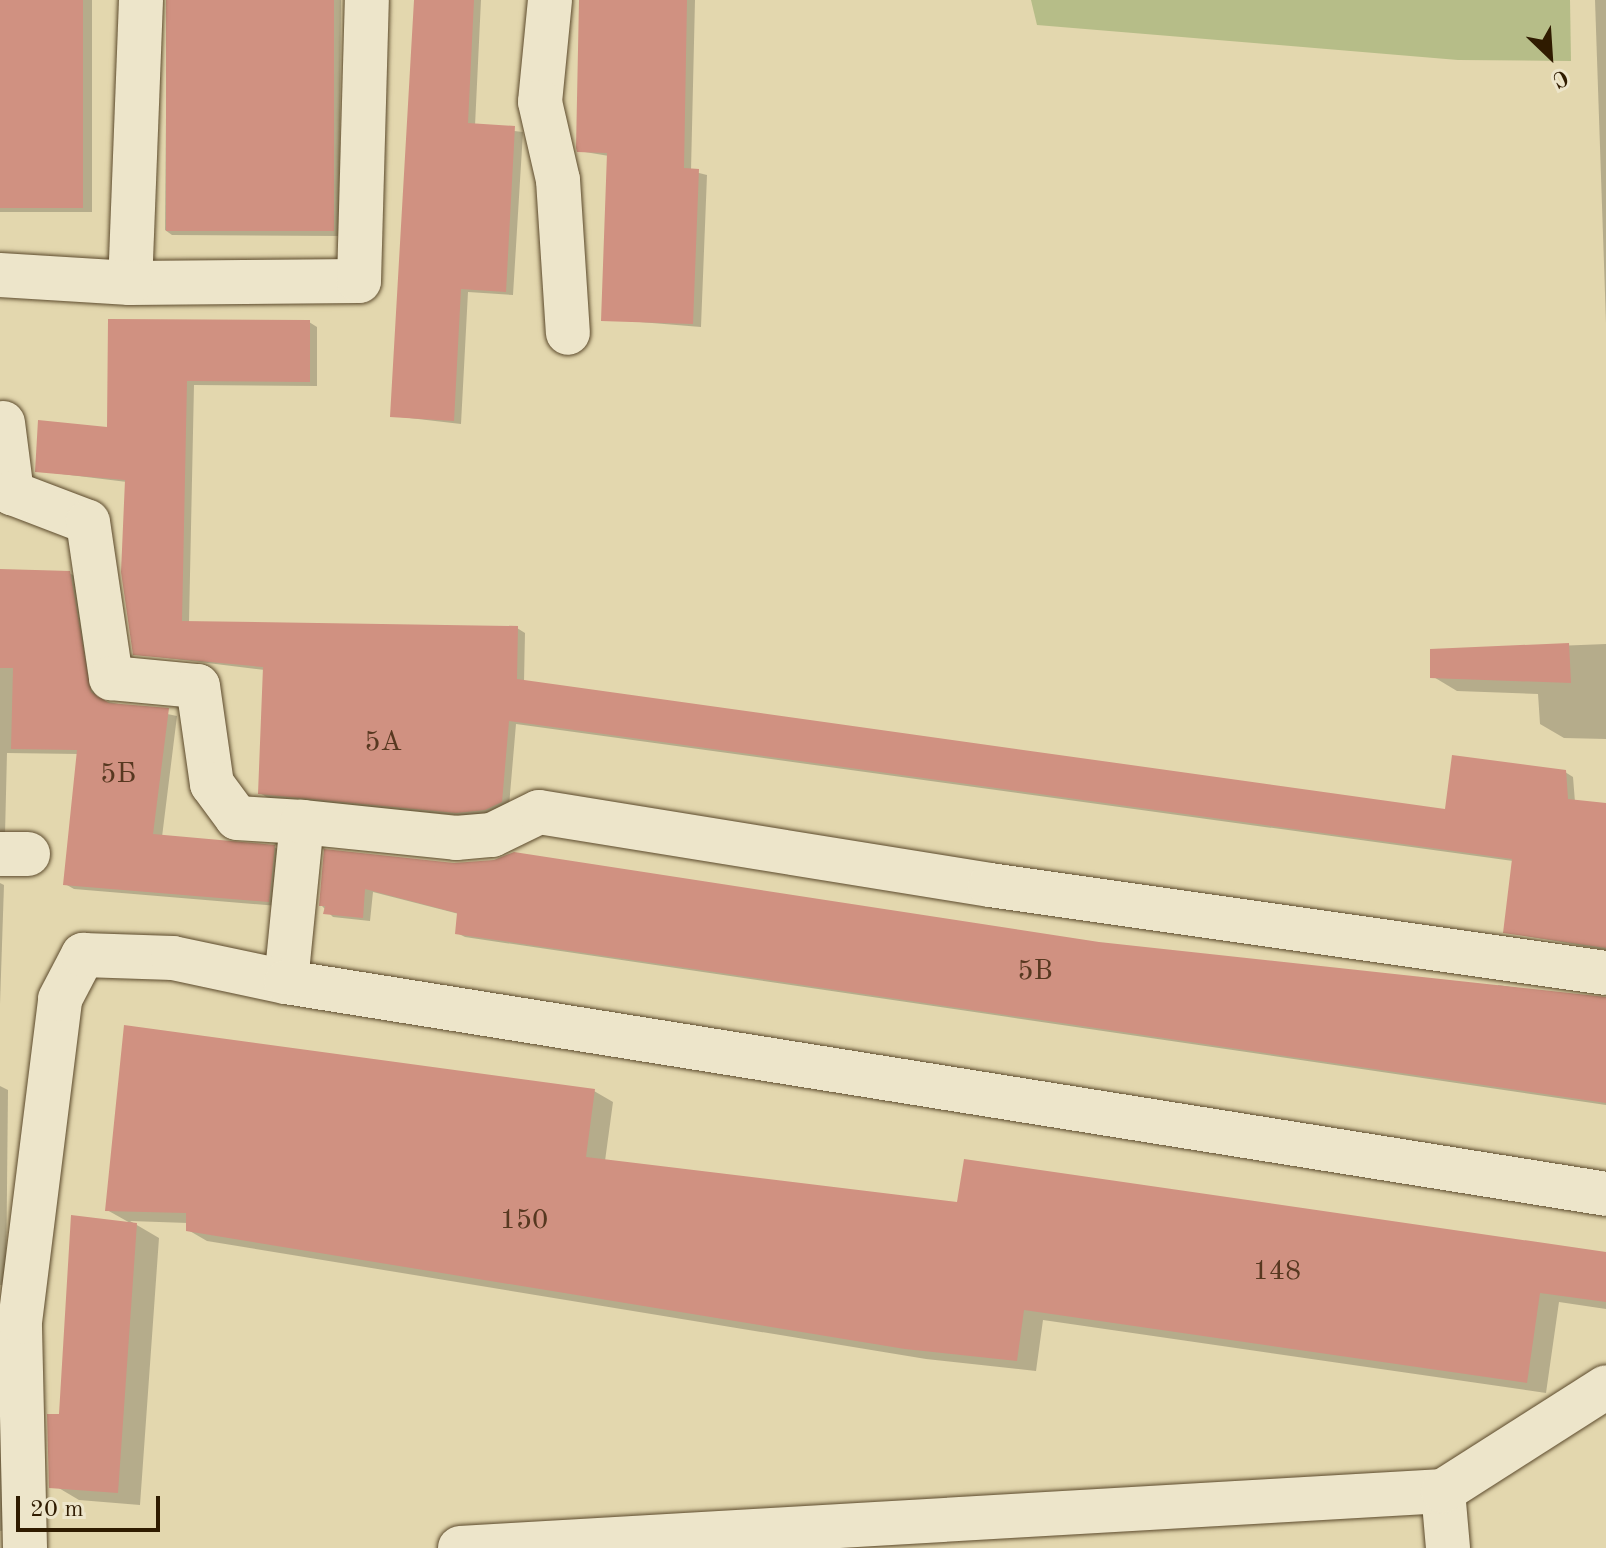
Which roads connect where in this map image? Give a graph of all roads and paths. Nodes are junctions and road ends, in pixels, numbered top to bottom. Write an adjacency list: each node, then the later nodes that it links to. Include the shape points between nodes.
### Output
1 (141, 0): 5 (lane)
2 (367, 0): 5 (lane, via 359,281)
3 (550, 0): 6 (lane, via 540,102 558,180)
4 (0, 275): 5 (lane)
5 (130, 283)
6 (568, 333)
7 (3, 423): 8 (lane, via 12,493 88,522 111,678 198,686 212,784 228,807 237,818)
8 (302, 822): 9 (lane, via 456,838 492,835 539,812 990,885); 10 (lane)
9 (1606, 973)
10 (286, 982): 11 (lane); 12 (lane, via 173,958 83,955 60,999)
11 (1606, 1194)
12 (10, 1322): 15 (lane)
13 (1606, 1387): 14 (lane)
14 (1443, 1491): 16 (lane); 17 (lane)
15 (25, 1548)
16 (460, 1548)
17 (1448, 1548)

